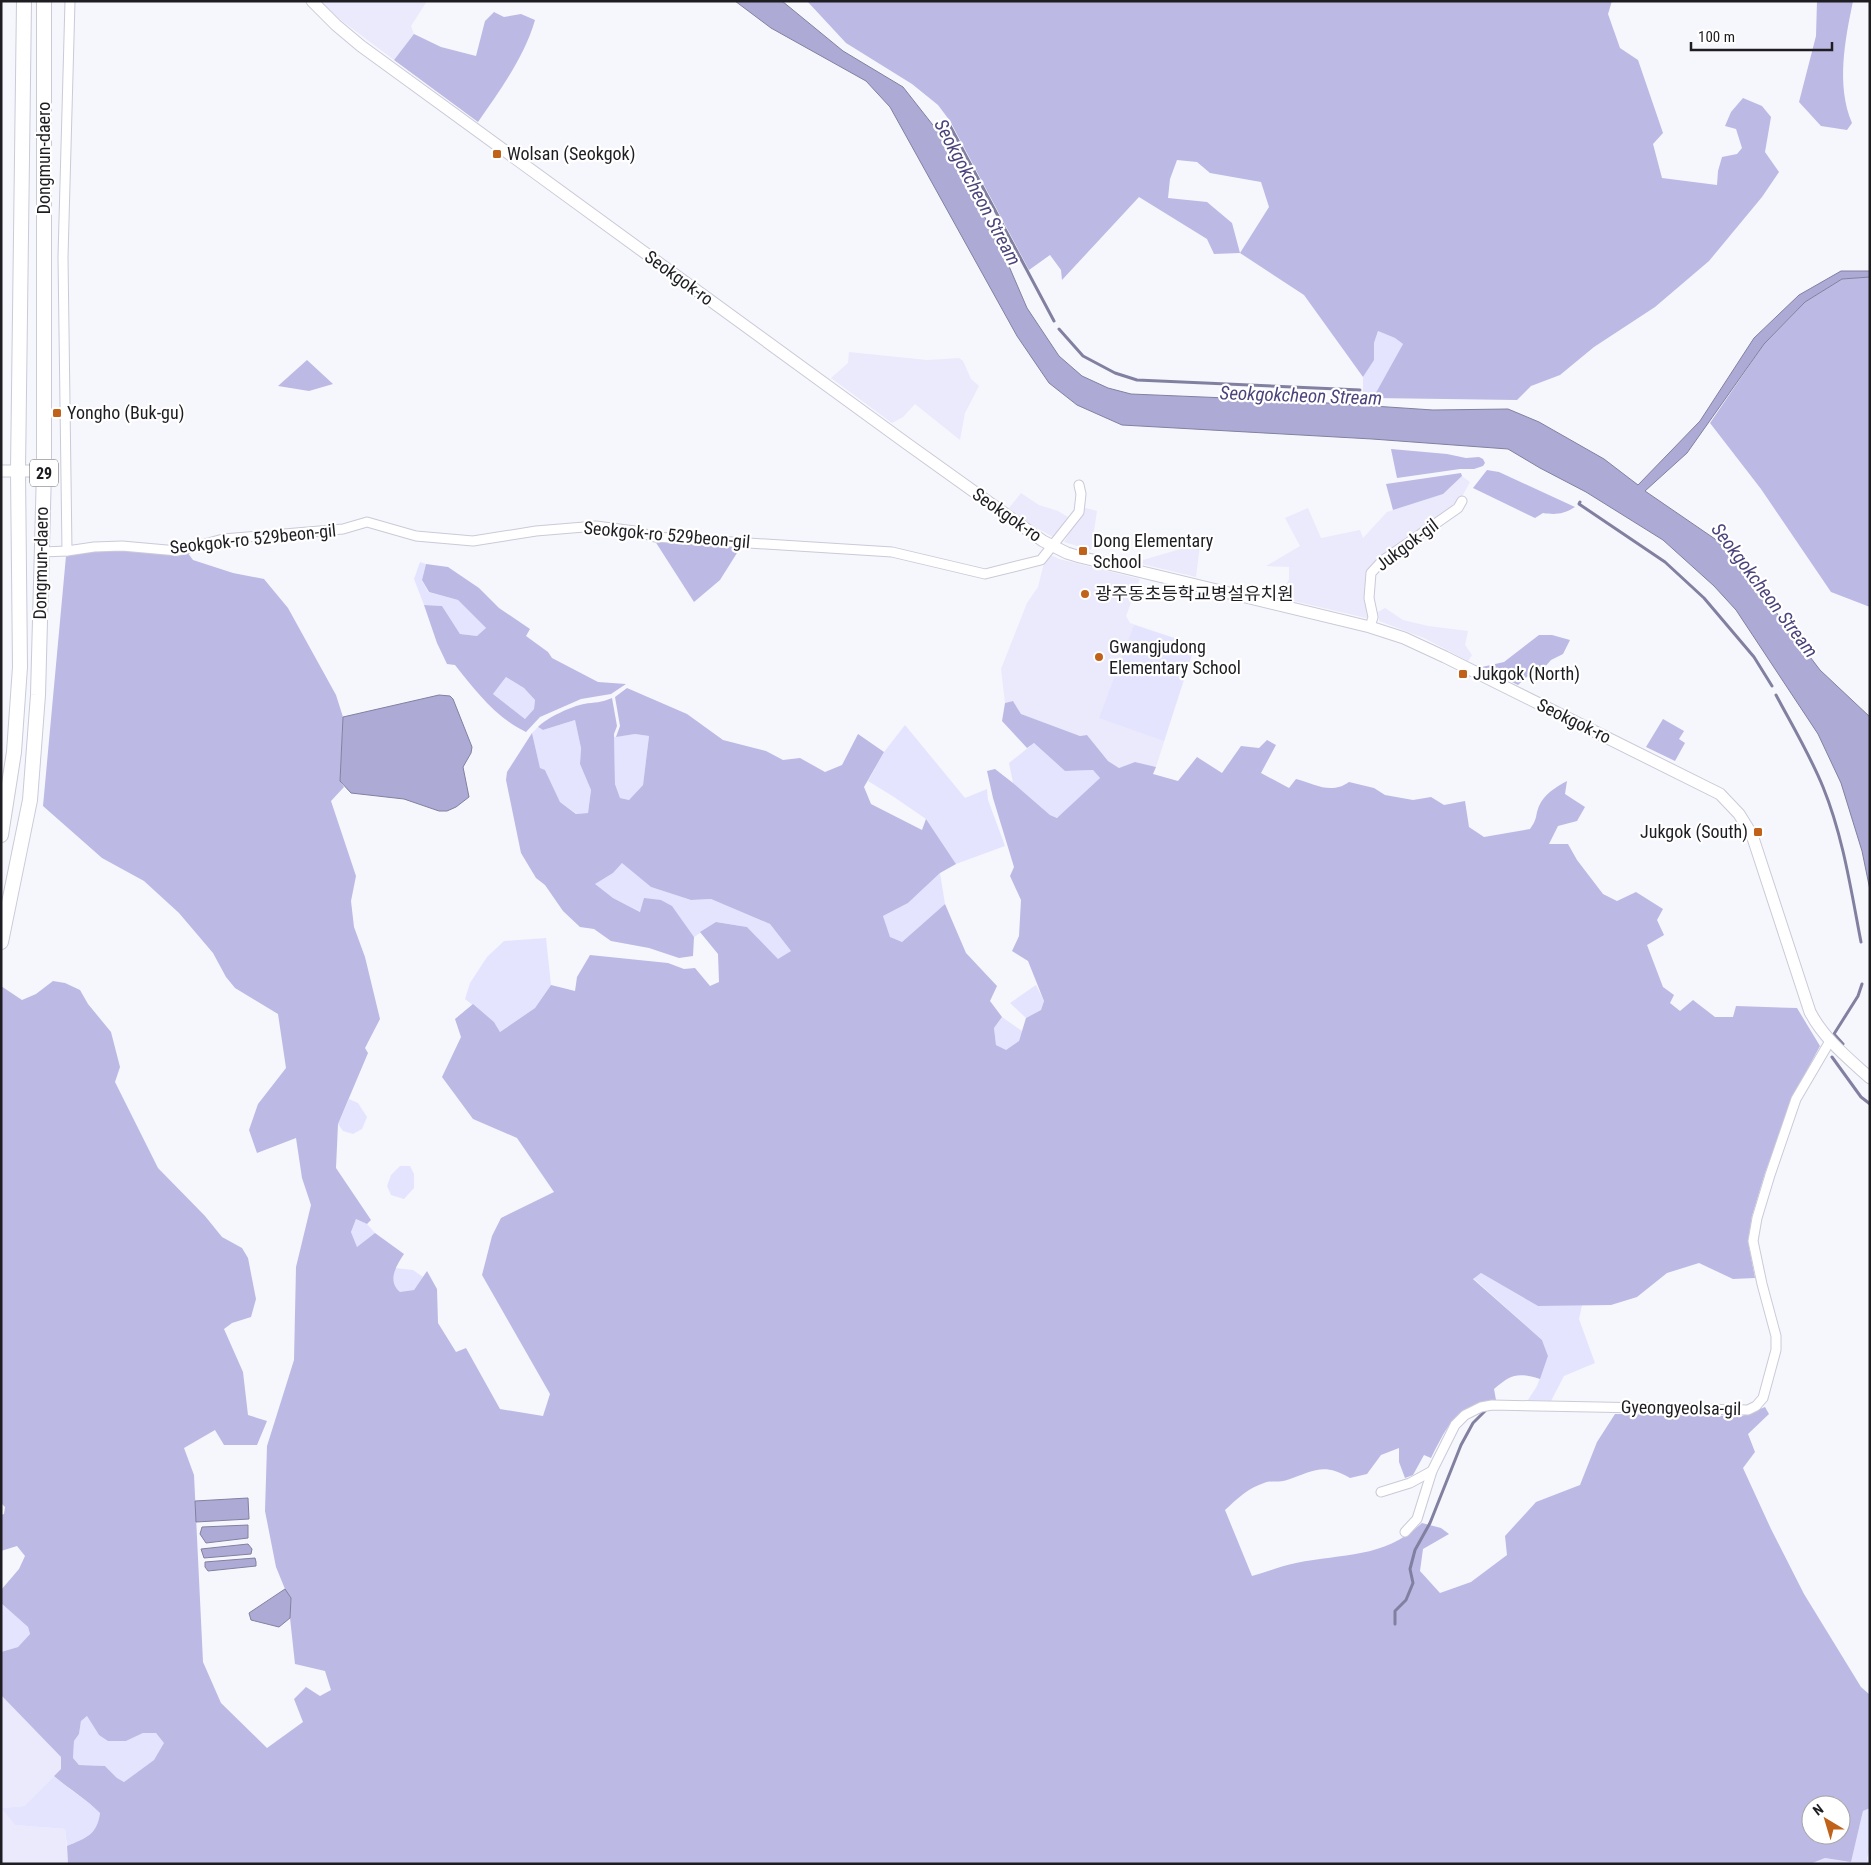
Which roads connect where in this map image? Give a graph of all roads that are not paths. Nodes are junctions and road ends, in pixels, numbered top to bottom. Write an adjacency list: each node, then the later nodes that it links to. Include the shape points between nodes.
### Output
1 (70, 1): 11 (street, via 62,257)
2 (312, 1): 10 (street, Seokgok-ro, via 361,46 906,444)
3 (23, 5): 6 (main road, Dongmun-daero / 29)
4 (45, 5): 7 (main road, Dongmun-daero / 29)
5 (1, 471): 6 (street)
6 (18, 471): 7 (street); 14 (main road, Dongmun-daero / 29, via 20,667 14,752)
7 (44, 471): 12 (main road, Dongmun-daero / 29)
8 (1079, 485): 10 (street, Seokgok-ro, via 1082,494 1079,512)
9 (1462, 501): 13 (street, Jukgok-gil, via 1458,508 1382,561 1371,573 1369,598 1374,617)
10 (1053, 546): 11 (street, Seokgok-ro 529beon-gil, via 1041,560 985,574 892,552 656,537 596,526 473,541 416,536 367,522 343,529 223,539 178,551 122,546 94,546); 13 (street, Seokgok-ro, via 1088,559)
11 (67, 551): 12 (street, Seokgok-ro 529beon-gil)
12 (42, 552): 15 (main road, Dongmun-daero / 29, via 38,695 30,800)
13 (1370, 627): 16 (street, Seokgok-ro, via 1445,657 1720,794 1739,814 1752,835 1806,1006)
14 (1, 835)
15 (1, 942)
16 (1830, 1041): 17 (street, Seokgok-ro); 18 (street, Gyeongyeolsa-gil, via 1796,1099 1757,1218 1753,1241 1776,1336 1776,1350 1763,1398 1756,1406 1748,1410 1481,1407 1455,1424)
17 (1870, 1078)
18 (1432, 1471): 19 (street, via 1410,1483); 20 (street, Gyeongyeolsa-gil, via 1417,1520)
19 (1381, 1492)
20 (1405, 1532)

